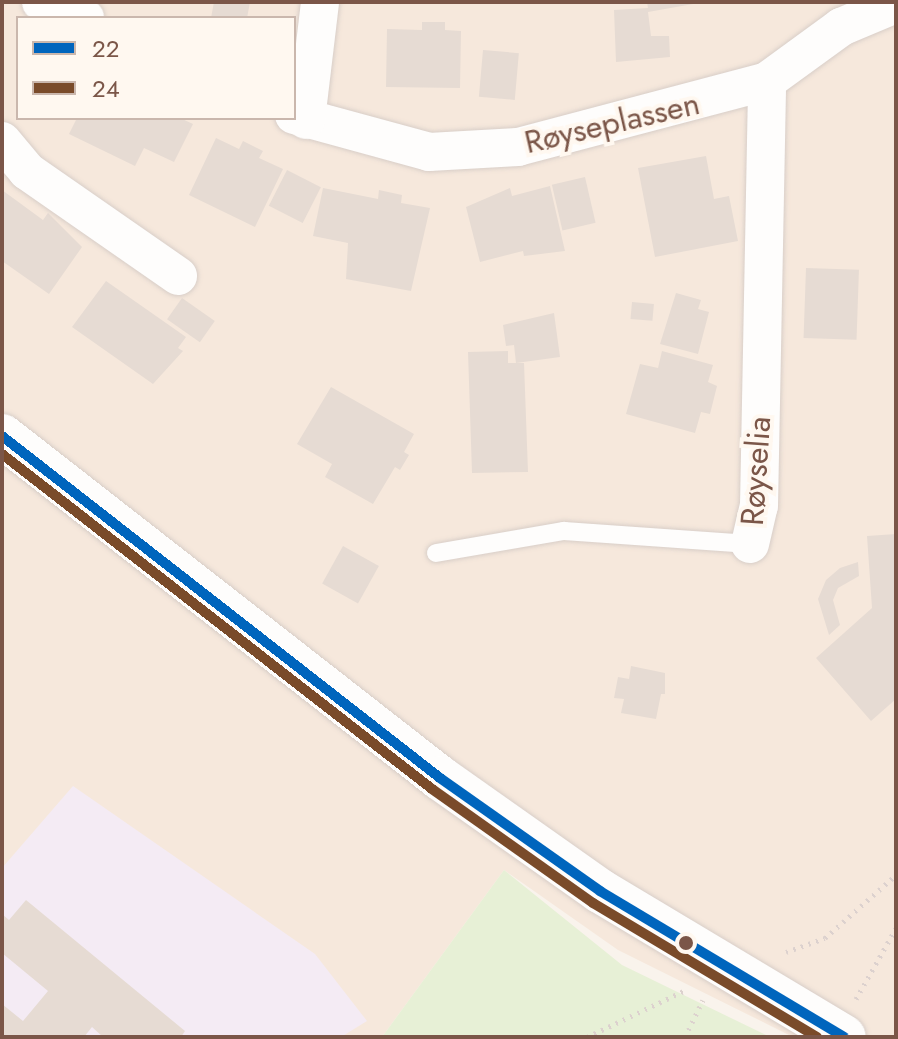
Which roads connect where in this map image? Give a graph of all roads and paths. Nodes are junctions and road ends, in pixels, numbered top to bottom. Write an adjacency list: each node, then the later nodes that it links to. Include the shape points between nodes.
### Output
1 (41, 2): 4 (street)
2 (320, 2): 6 (street, Røyseplassen)
3 (896, 4): 5 (street, Røyseplassen, via 841,27)
4 (80, 16)
5 (767, 81): 6 (street, Røyseplassen, via 518,147 429,152); 10 (street, Røyselia, via 759,506)
6 (300, 118)
7 (2, 141): 8 (street, via 27,171)
8 (178, 276)
9 (2, 436): 14 (main road, via 440,778 600,891)
10 (750, 544): 11 (lane, Røyselia, via 564,531)
11 (436, 553)
12 (896, 875): 14 (path, via 825,938 791,953 778,951)
13 (896, 928): 15 (path)
14 (735, 976): 15 (main road); 16 (path)
15 (848, 1022)
16 (587, 1037)

